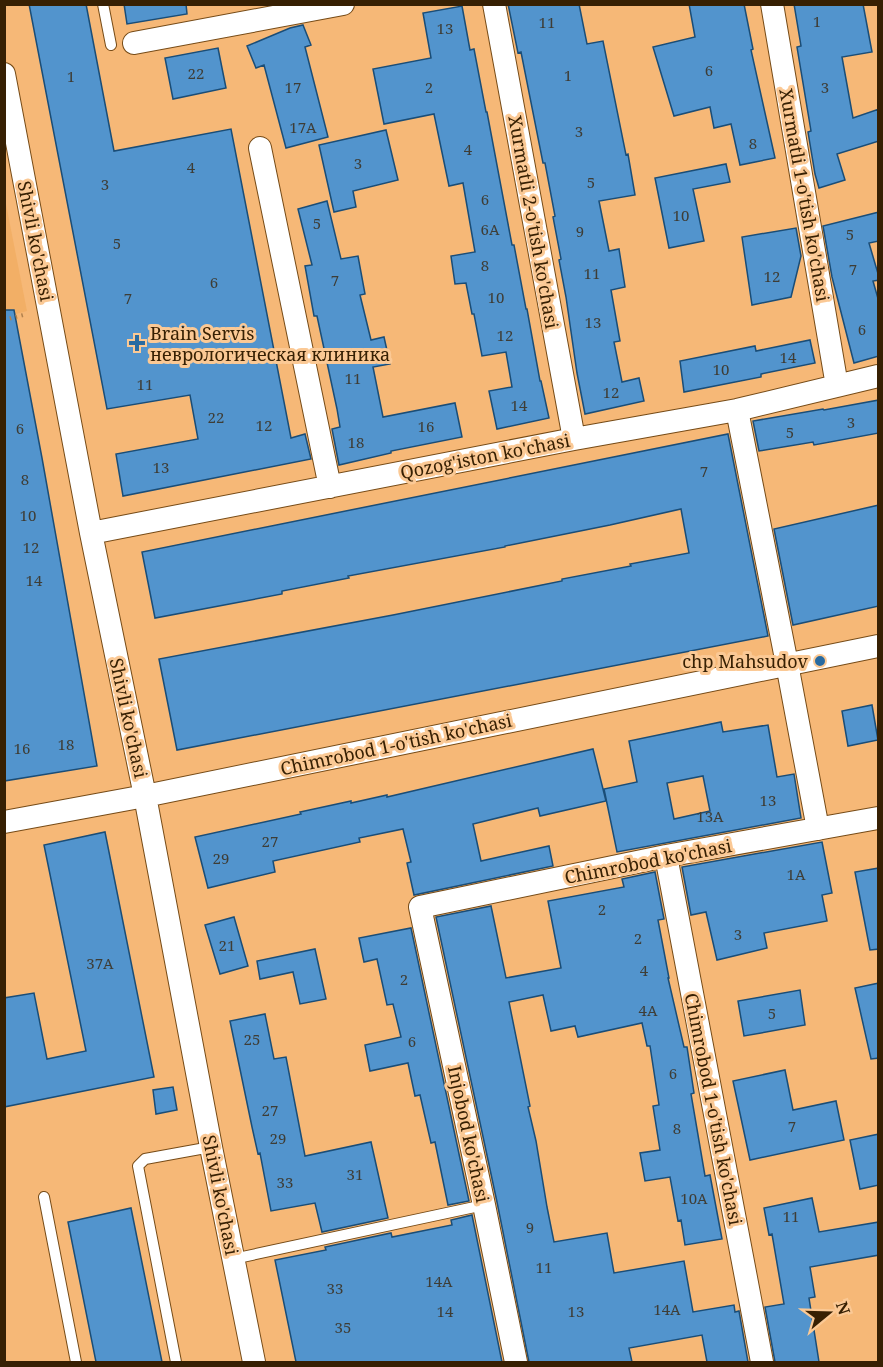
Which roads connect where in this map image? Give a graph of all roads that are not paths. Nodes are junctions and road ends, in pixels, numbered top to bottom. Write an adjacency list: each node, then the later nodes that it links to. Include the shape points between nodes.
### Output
1 (103, 4): 6 (lane)
2 (343, 4): 5 (street)
3 (494, 4): 12 (street, Xurmatli 2-o'tish ko'chasi)
4 (772, 4): 10 (street, Xurmatli 1-o'tish ko'chasi)
5 (134, 43)
6 (111, 45)
7 (4, 74): 14 (street, Shivli ko'chasi)
8 (260, 148): 13 (street)
9 (879, 376): 10 (street, Qozog'iston ko'chasi)
10 (837, 386): 11 (street, Qozog'iston ko'chasi)
11 (737, 410): 12 (street, Qozog'iston ko'chasi); 16 (street)
12 (574, 439): 13 (street, Qozog'iston ko'chasi)
13 (330, 487): 14 (street, Qozog'iston ko'chasi)
14 (91, 533): 17 (street, Shivli ko'chasi)
15 (879, 646): 16 (street, Chimrobod 1-o'tish ko'chasi)
16 (787, 664): 17 (street, Chimrobod 1-o'tish ko'chasi); 20 (street)
17 (145, 796): 19 (street, Chimrobod 1-o'tish ko'chasi); 23 (street, Shivli ko'chasi)
18 (879, 818): 20 (street, Chimrobod ko'chasi)
19 (4, 822)
20 (818, 829): 21 (street, Chimrobod ko'chasi)
21 (666, 856): 22 (street, Chimrobod ko'chasi); 31 (street, Chimrobod 1-o'tish ko'chasi)
22 (420, 907): 25 (street, Injobod ko'chasi)
23 (211, 1147): 26 (street, Shivli ko'chasi); 28 (lane, via 145,1159 138,1166)
24 (44, 1197): 27 (lane)
25 (484, 1205): 26 (lane); 30 (street, Injobod ko'chasi)
26 (233, 1259): 29 (street, Shivli ko'chasi)
27 (76, 1362)
28 (176, 1362)
29 (254, 1362)
30 (516, 1362)
31 (762, 1362)

